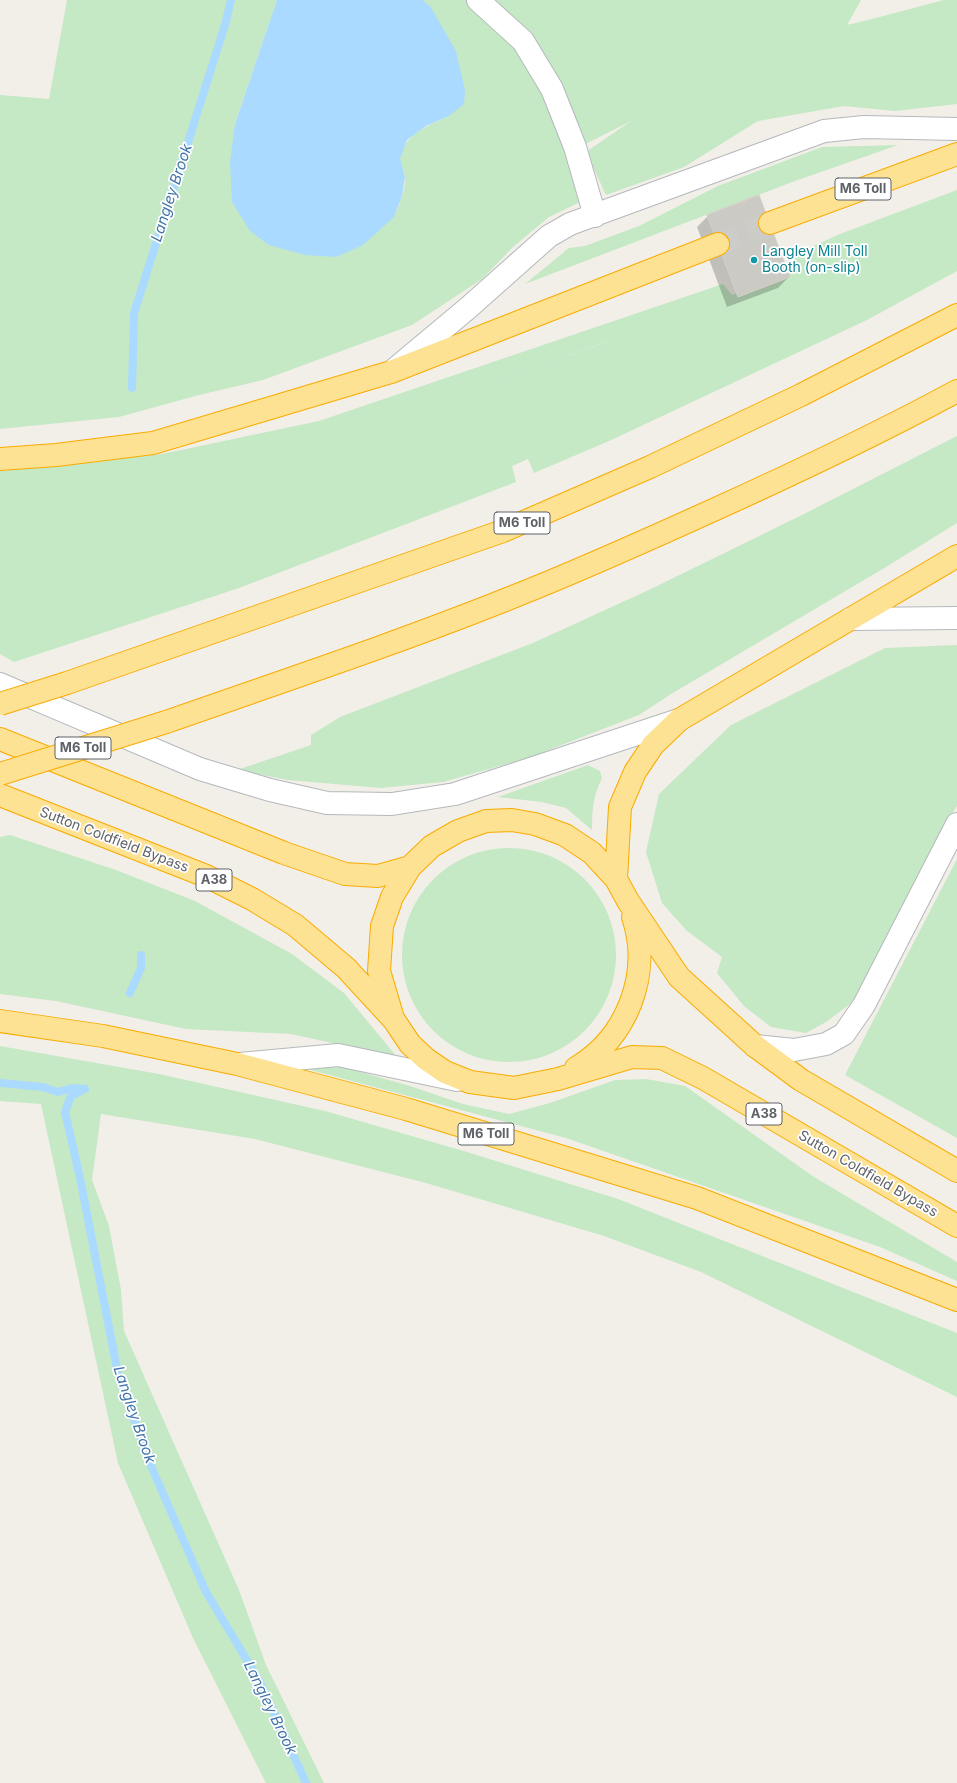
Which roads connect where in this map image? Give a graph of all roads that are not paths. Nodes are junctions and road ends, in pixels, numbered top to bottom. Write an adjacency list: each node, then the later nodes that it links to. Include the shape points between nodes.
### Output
1 (478, 0): 4 (lane, via 523,41 552,89 575,147)
2 (957, 130): 4 (lane, via 864,127 824,131)
3 (957, 154): 5 (highway, M6 Toll)
4 (596, 216): 8 (lane, via 570,224 549,236)
5 (770, 223)
6 (718, 244): 8 (highway)
7 (957, 315): 15 (highway, M6 Toll, bridge, via 801,395 665,460 503,531)
8 (391, 372): 10 (highway, via 153,443)
9 (957, 391): 18 (highway, M6 Toll, bridge, via 803,469 516,596 166,722)
10 (0, 459)
11 (957, 556): 13 (highway)
12 (957, 618): 13 (lane)
13 (850, 619): 16 (highway)
14 (0, 684): 16 (lane, via 200,769 270,790 327,803 392,804 455,794)
15 (0, 704)
16 (679, 720): 22 (highway, via 653,745 635,772 620,807)
17 (0, 739): 21 (highway, Sutton Coldfield Bypass / A38, via 345,874 378,876)
18 (0, 774)
19 (0, 795): 24 (highway, Sutton Coldfield Bypass / A38, via 206,876 252,899 295,925 346,968)
20 (957, 824): 26 (lane, via 864,1005 844,1034 826,1044 794,1050)
21 (410, 867): 22 (highway, Sutton Coldfield Bypass / A38, via 432,846 458,830 486,822 512,820 535,824 566,835 592,853); 24 (highway, Sutton Coldfield Bypass / A38, via 392,897 382,926 379,971)
22 (616, 879): 23 (highway, Sutton Coldfield Bypass / A38)
23 (628, 901): 26 (highway, Sutton Coldfield Bypass / A38, via 679,976); 28 (highway, Sutton Coldfield Bypass / A38, via 637,929 640,952 636,990 624,1019 608,1043 590,1060)
24 (394, 1020): 29 (highway, Sutton Coldfield Bypass / A38, via 410,1044 426,1059 446,1072)
25 (0, 1021): 27 (highway, M6 Toll, via 103,1036)
26 (755, 1046): 30 (highway, Sutton Coldfield Bypass / A38, via 801,1080)
27 (237, 1064): 29 (lane, via 338,1056); 32 (highway, M6 Toll, via 406,1109 697,1198)
28 (558, 1079): 29 (highway, Sutton Coldfield Bypass / A38, via 514,1088); 31 (highway, Sutton Coldfield Bypass / A38, via 632,1057 662,1058 703,1078)
29 (470, 1082)
30 (957, 1171)
31 (957, 1226)
32 (957, 1300)

